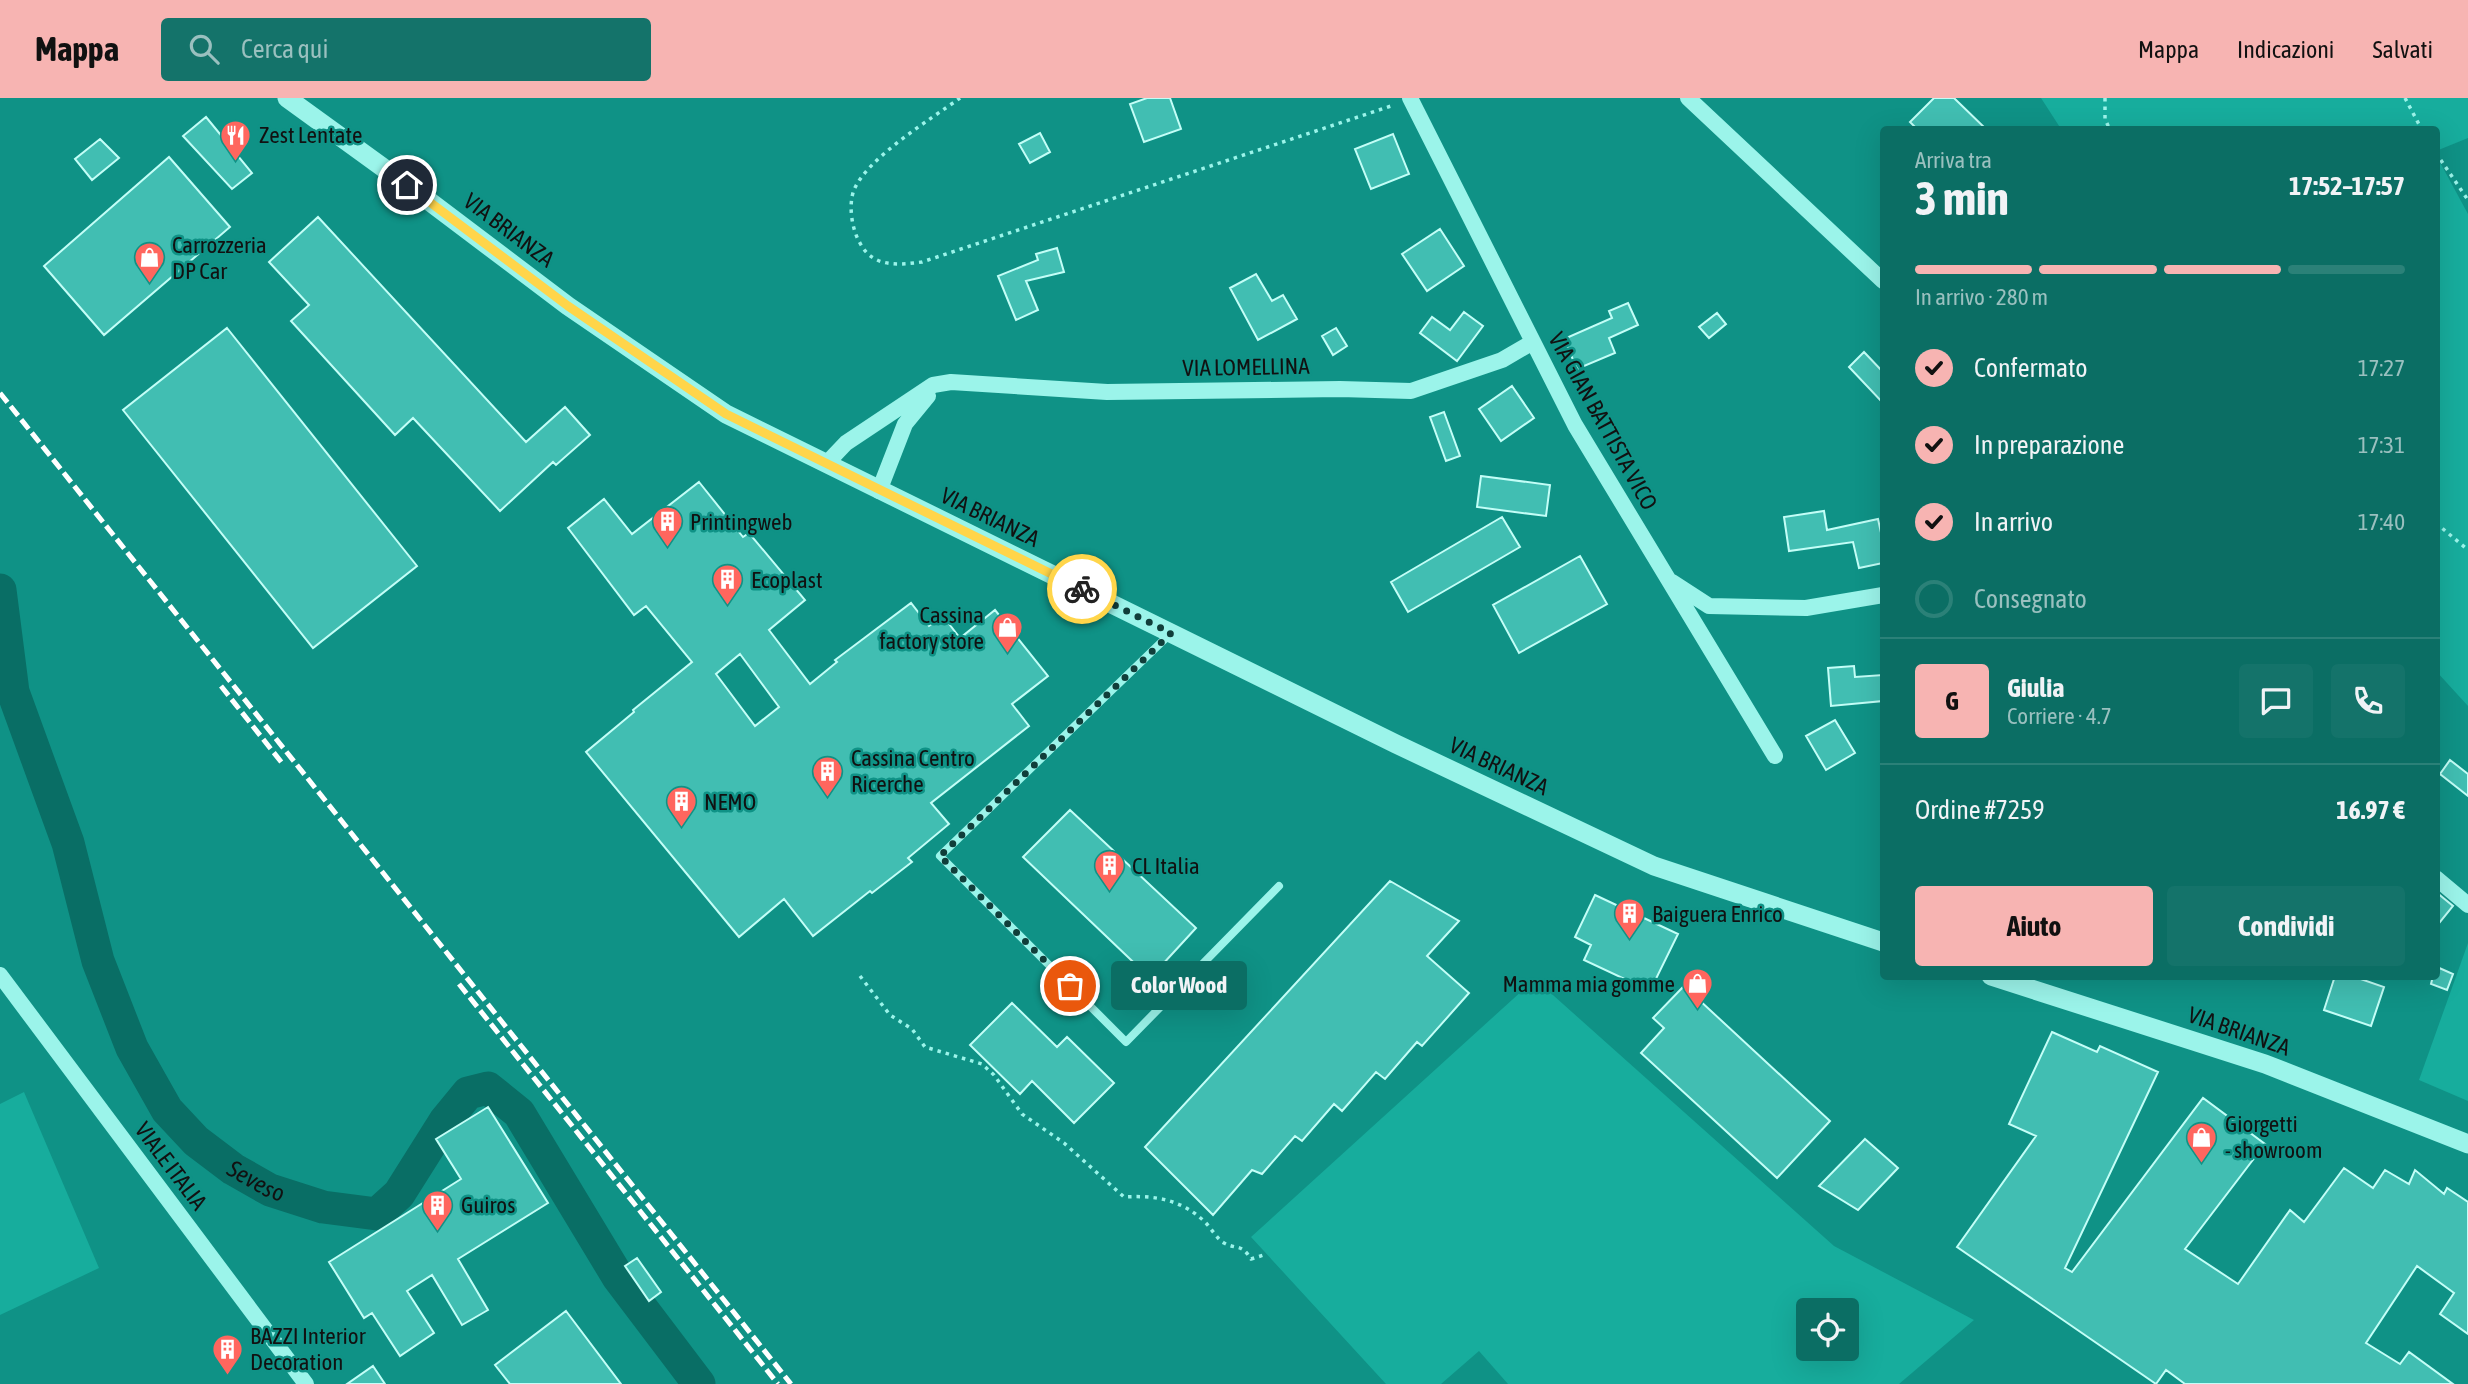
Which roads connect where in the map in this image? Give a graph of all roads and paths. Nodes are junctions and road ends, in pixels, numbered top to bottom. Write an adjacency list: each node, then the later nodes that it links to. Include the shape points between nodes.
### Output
1 (287, 98): 14 (street, VIA BRIANZA, via 568,306 726,414)
2 (960, 98): 6 (path, via 881,157 853,192 851,209 859,242 877,261 895,265 922,262)
3 (1688, 98): 11 (street)
4 (2105, 98): 7 (path)
5 (2405, 98): 8 (path)
6 (1410, 99): 12 (street, VIA GIAN BATTISTA VICO)
7 (2108, 126)
8 (2420, 126)
9 (2440, 158): 10 (path)
10 (2468, 200)
11 (1880, 278)
12 (1533, 342): 13 (street, VIA LOMELLINA, via 1502,360 1411,391 1107,391); 18 (street, VIA GIAN BATTISTA VICO, via 1575,425)
13 (951, 382): 14 (street, VIA LOMELLINA, via 933,385 846,443); 15 (street, via 928,396 905,424)
14 (826, 464): 15 (street, VIA BRIANZA)
15 (879, 491): 20 (street, VIA BRIANZA)
16 (2440, 526): 17 (path)
17 (2468, 550)
18 (1668, 578): 19 (street, via 1709,606 1806,608); 21 (street, VIA GIAN BATTISTA VICO)
19 (1880, 596)
20 (1171, 633): 23 (lane, via 940,856 1126,1042); 25 (street, VIA BRIANZA, via 1654,866)
21 (1775, 756)
22 (2440, 881): 24 (street)
23 (1279, 886)
24 (2468, 905)
25 (1880, 941)
26 (0, 975): 31 (street, VIALE ITALIA)
27 (860, 976): 30 (path, via 890,1015 912,1029 925,1047 982,1064 1022,1114 1064,1143 1124,1197 1144,1196 1187,1206 1223,1242 1237,1245 1251,1259)
28 (2003, 980): 29 (street, VIA BRIANZA, via 2265,1064)
29 (2468, 1144)
30 (1267, 1254)
31 (306, 1384)

